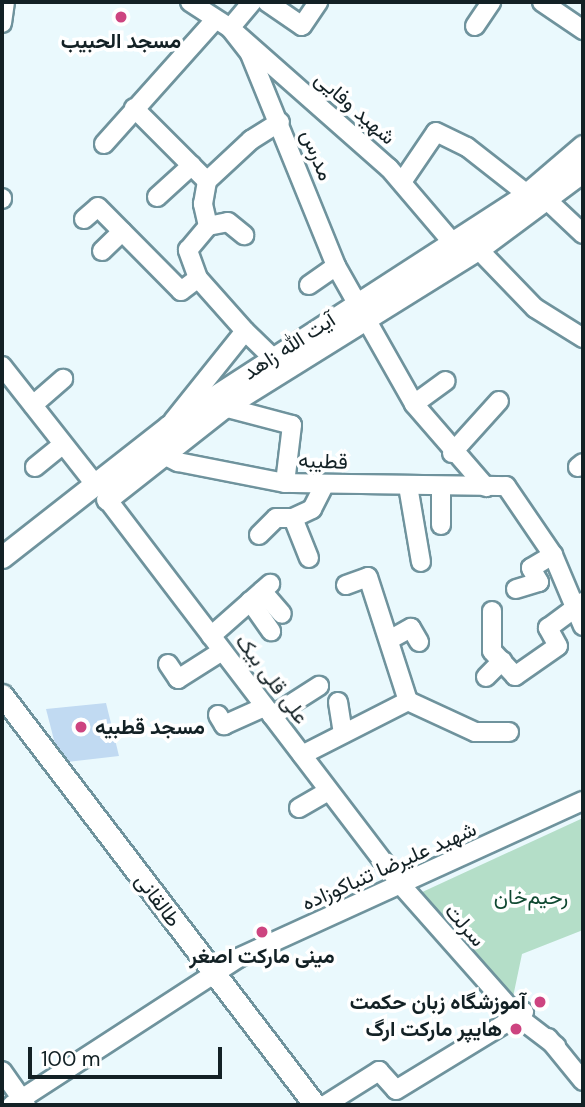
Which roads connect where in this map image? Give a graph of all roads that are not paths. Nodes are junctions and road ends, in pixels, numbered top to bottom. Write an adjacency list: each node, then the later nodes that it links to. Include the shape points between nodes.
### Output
1 (4, 2): 8 (street)
2 (190, 2): 9 (street)
3 (251, 2): 9 (street)
4 (267, 2): 5 (street, via 302,26)
5 (318, 2)
6 (491, 2): 11 (street)
7 (542, 2): 10 (street)
8 (2, 23)
9 (223, 24): 12 (street); 13 (street, مدرس, via 250,54); 19 (street, شهید وفایی)
10 (578, 24)
11 (475, 26)
12 (134, 108): 14 (street); 16 (street)
13 (280, 122): 18 (street, via 251,140); 31 (street, مدرس)
14 (104, 144)
15 (583, 146): 20 (main road, آیت الله زاهد)
16 (192, 165): 18 (street); 21 (street)
17 (583, 171): 22 (main road, آیت الله زاهد)
18 (207, 181): 24 (street, via 203,204)
19 (402, 182): 20 (street, via 436,132 467,146); 28 (street, شهید وفایی)
20 (527, 194): 28 (main road, آیت الله زاهد)
21 (157, 197)
22 (548, 201): 26 (street); 29 (main road, آیت الله زاهد)
23 (83, 219): 25 (street, via 98,207)
24 (208, 226): 27 (street, via 228,222); 32 (street, via 188,250)
25 (122, 232): 30 (street); 32 (street, via 181,291)
26 (583, 234)
27 (244, 235)
28 (453, 243): 34 (main road, آیت الله زاهد)
29 (478, 249): 34 (main road, آیت الله زاهد); 36 (street, via 535,308)
30 (102, 251)
31 (336, 266): 33 (street); 34 (street, مدرس)
32 (198, 278): 35 (street)
33 (309, 285)
34 (360, 311): 37 (main road, آیت الله زاهد); 42 (street, قطیبه); 44 (main road, آیت الله زاهد)
35 (245, 331): 37 (street); 45 (street)
36 (583, 338)
37 (272, 357): 45 (main road, آیت الله زاهد)
38 (3, 372): 43 (street, علی قلی بیک)
39 (63, 379): 43 (street)
40 (446, 381): 42 (street)
41 (499, 401): 47 (street)
42 (414, 404): 47 (street, قطیبه)
43 (33, 405): 46 (street, علی قلی بیک)
44 (224, 407): 48 (main road, آیت الله زاهد); 50 (street, via 292,425)
45 (169, 426): 55 (main road, آیت الله زاهد)
46 (63, 444): 49 (street); 55 (street, علی قلی بیک)
47 (452, 453): 54 (street, قطیبه)
48 (162, 454): 50 (street, قطیبه, via 178,462); 55 (main road, آیت الله زاهد)
49 (35, 467)
50 (285, 483): 51 (street, قطیبه)
51 (324, 485): 52 (street, قطیبه); 56 (street, via 312,509)
52 (408, 486): 53 (street, قطیبه); 62 (street)
53 (441, 486): 54 (street, قطیبه); 57 (street)
54 (486, 487): 59 (street, قطیبه, via 506,486)
55 (101, 492): 60 (main road, آیت الله زاهد); 71 (street, علی قلی بیک)
56 (293, 518): 58 (street, via 276,518); 61 (street)
57 (441, 525)
58 (259, 534)
59 (552, 555): 64 (street, via 531,568 540,582); 66 (street, قطیبه)
60 (2, 556)
61 (309, 558)
62 (421, 562)
63 (346, 584): 72 (street, via 368,578)
64 (516, 589)
65 (261, 592): 68 (street); 70 (street); 71 (street)
66 (580, 605): 69 (street, قطیبه); 75 (street, via 548,628 558,646 515,676)
67 (492, 611): 75 (street, via 492,651)
68 (282, 614)
69 (583, 626)
70 (271, 631)
71 (211, 636): 74 (street, علی قلی بیک)
72 (388, 640): 73 (street, via 411,628); 80 (street)
73 (419, 642)
74 (222, 651): 76 (street, via 178,679); 82 (street, علی قلی بیک)
75 (502, 661): 77 (street)
76 (168, 664)
77 (486, 677)
78 (319, 686): 82 (street)
79 (2, 695): 91 (main road, طالقانی)
80 (408, 701): 84 (street, via 475,732); 85 (street)
81 (338, 702): 85 (street)
82 (268, 712): 83 (street, via 224,725); 86 (street, علی قلی بیک)
83 (218, 715)
84 (509, 732)
85 (343, 734): 86 (street)
86 (302, 755): 87 (street, علی قلی بیک)
87 (329, 791): 89 (street); 90 (street, علی قلی بیک)
88 (583, 801): 90 (street, شهید علیرضا تنباکوزاده)
89 (299, 808)
90 (402, 886): 91 (street, شهید علیرضا تنباکوزاده); 92 (street, سرلت, via 496,993)
91 (214, 973): 96 (street, شهید علیرضا تنباکوزاده); 97 (main road, طالقانی)
92 (521, 1014): 93 (street, سرلت); 98 (street, via 396,1090 379,1071)
93 (576, 1060): 95 (street, سرلت)
94 (2, 1071): 96 (street)
95 (583, 1081)
96 (20, 1103)
97 (315, 1105)
98 (325, 1105)

